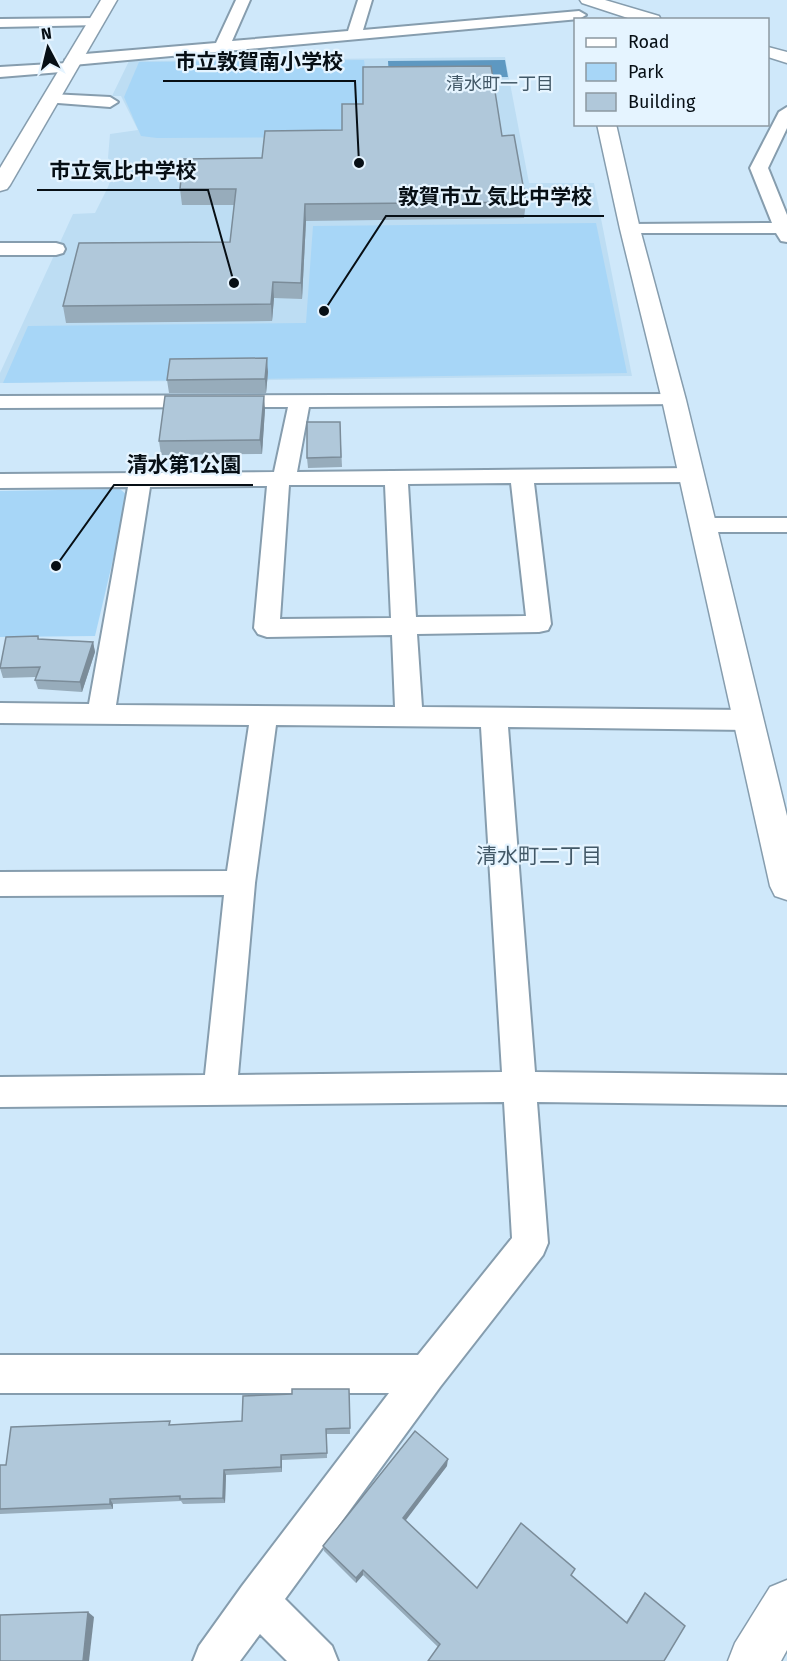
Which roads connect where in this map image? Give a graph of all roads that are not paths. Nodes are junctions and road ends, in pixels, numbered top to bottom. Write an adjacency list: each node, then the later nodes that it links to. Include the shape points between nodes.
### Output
1 (109, 0): 6 (street)
2 (243, 0): 9 (street)
3 (365, 0): 8 (street)
4 (583, 9): 5 (street); 8 (street)
5 (640, 18)
6 (96, 22): 7 (street); 12 (street)
7 (0, 23)
8 (354, 35): 9 (street)
9 (222, 46): 12 (street)
10 (769, 52): 11 (street)
11 (787, 58)
12 (71, 64): 13 (street); 14 (street)
13 (0, 72)
14 (51, 99): 15 (street); 18 (street)
15 (110, 102)
16 (784, 108): 21 (street, via 759,168)
17 (606, 126): 20 (street)
18 (5, 169): 19 (street)
19 (0, 186)
20 (630, 229): 21 (street); 24 (street)
21 (786, 231)
22 (0, 249): 23 (street)
23 (56, 249)
24 (674, 400): 25 (street); 27 (street)
25 (300, 401): 26 (street); 30 (street, via 288,467)
26 (0, 402)
27 (692, 476): 28 (street); 33 (street)
28 (522, 477): 29 (street); 35 (street, via 539,624)
29 (396, 478): 30 (street); 35 (street)
30 (281, 479): 31 (street); 35 (street, via 276,489 267,628)
31 (140, 480): 32 (street); 37 (street)
32 (0, 481)
33 (703, 525): 34 (street); 41 (street)
34 (787, 525)
35 (404, 626): 39 (street)
36 (0, 713): 37 (street)
37 (101, 714): 38 (street)
38 (264, 716): 39 (street); 42 (street)
39 (409, 717): 40 (street)
40 (494, 718): 41 (street); 45 (street)
41 (747, 720): 44 (street)
42 (240, 883): 43 (street); 46 (street)
43 (0, 884)
44 (787, 886)
45 (520, 1087): 46 (street); 47 (street); 50 (street, via 530,1243)
46 (220, 1090): 48 (street)
47 (787, 1090)
48 (0, 1092)
49 (0, 1374): 50 (street)
50 (427, 1374): 51 (street)
51 (257, 1601): 53 (street); 54 (street)
52 (787, 1604): 55 (street)
53 (214, 1661)
54 (317, 1661)
55 (753, 1661)

